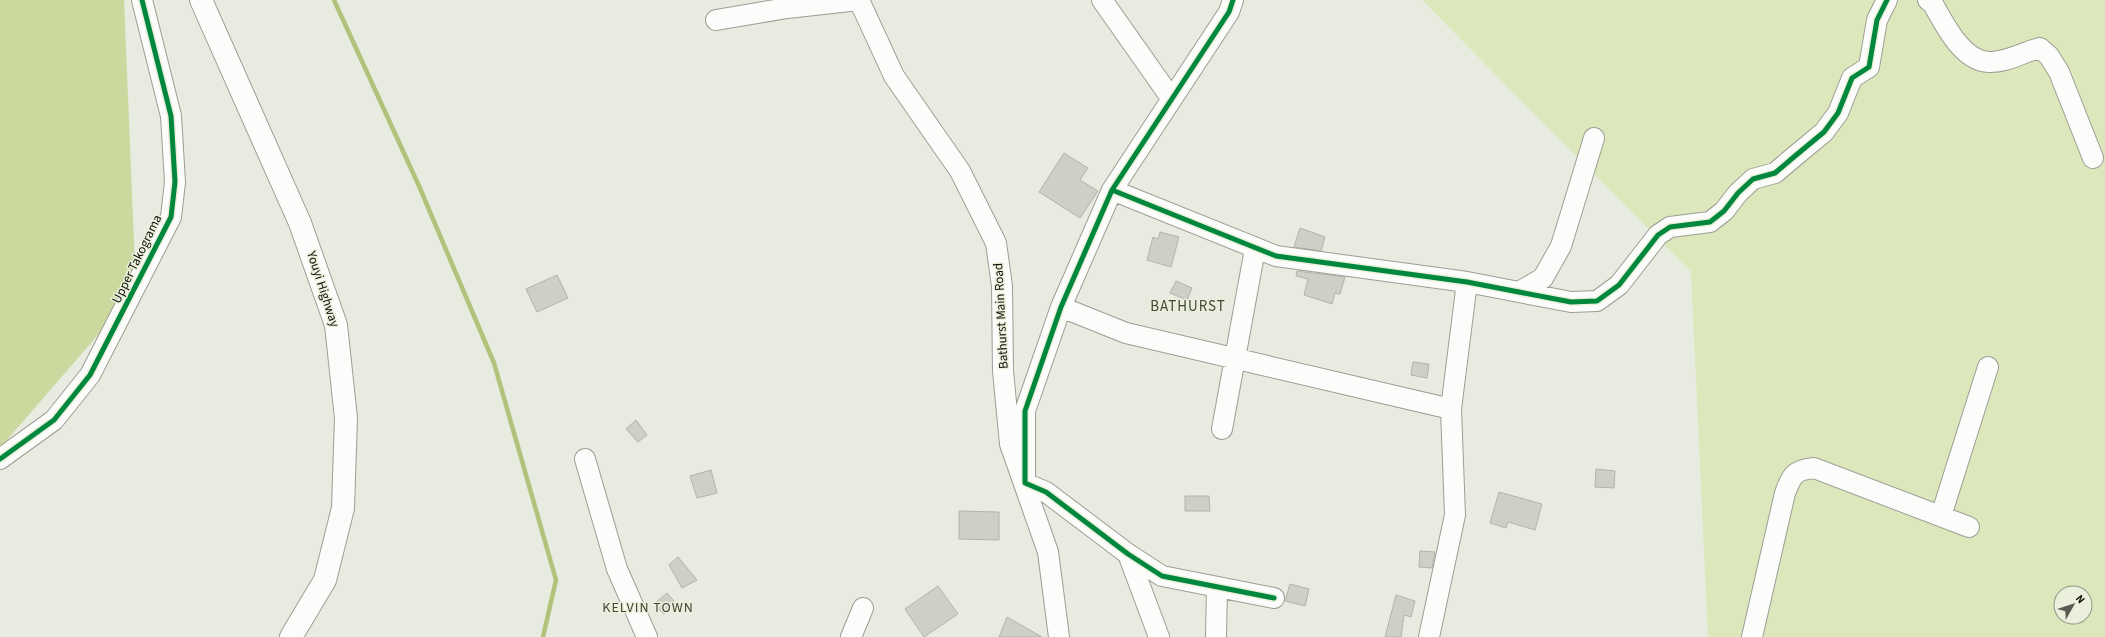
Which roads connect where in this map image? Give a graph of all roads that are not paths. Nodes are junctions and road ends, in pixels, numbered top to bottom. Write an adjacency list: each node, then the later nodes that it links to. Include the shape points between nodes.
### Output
1 (142, 0): 21 (street, Upper Takograma, via 171,116 175,182 171,218 90,375 54,420)
2 (201, 0): 30 (main road, Youyi Highway, via 300,223 336,325 346,418 344,508 325,580)
3 (859, 0): 8 (street, via 787,8); 23 (street, Bathurst Main Road, via 894,76 960,170 996,243 1002,286 1003,371 1010,444)
4 (1102, 0): 9 (street)
5 (1233, 0): 9 (street, via 1229,12)
6 (1887, 0): 15 (street, via 1877,20 1869,67 1852,78 1838,113 1824,132 1775,173 1753,179 1724,211 1710,222 1670,227 1658,235 1619,285 1597,301 1571,302)
7 (1928, 0): 11 (street, via 1960,46 1973,58 1989,62 2040,48 2049,56 2059,72)
8 (716, 20)
9 (1171, 98): 12 (street)
10 (1594, 138): 15 (street, via 1561,246 1543,278)
11 (2093, 158)
12 (1112, 190): 13 (street); 16 (street)
13 (1255, 249): 14 (street, via 1276,256); 17 (street)
14 (1467, 282): 15 (street); 19 (street)
15 (1519, 292)
16 (1061, 307): 17 (street, via 1126,334); 23 (street, via 1025,411)
17 (1235, 359): 19 (street); 20 (street)
18 (1988, 367): 24 (street)
19 (1451, 409): 36 (street, via 1455,516)
20 (1222, 429)
21 (0, 459)
22 (585, 459): 31 (street, via 617,569)
23 (1025, 483): 26 (street, via 1046,492); 33 (street, Bathurst Main Road, via 1048,552)
24 (1941, 516): 25 (street); 37 (street, via 1814,468 1800,469 1790,478 1785,493)
25 (1969, 527)
26 (1128, 554): 27 (street, via 1162,576); 34 (street)
27 (1217, 587): 28 (street); 35 (street)
28 (1274, 598)
29 (863, 608): 32 (street)
30 (290, 637)
31 (648, 637)
32 (851, 637)
33 (1059, 637)
34 (1159, 637)
35 (1216, 637)
36 (1429, 637)
37 (1752, 637)

